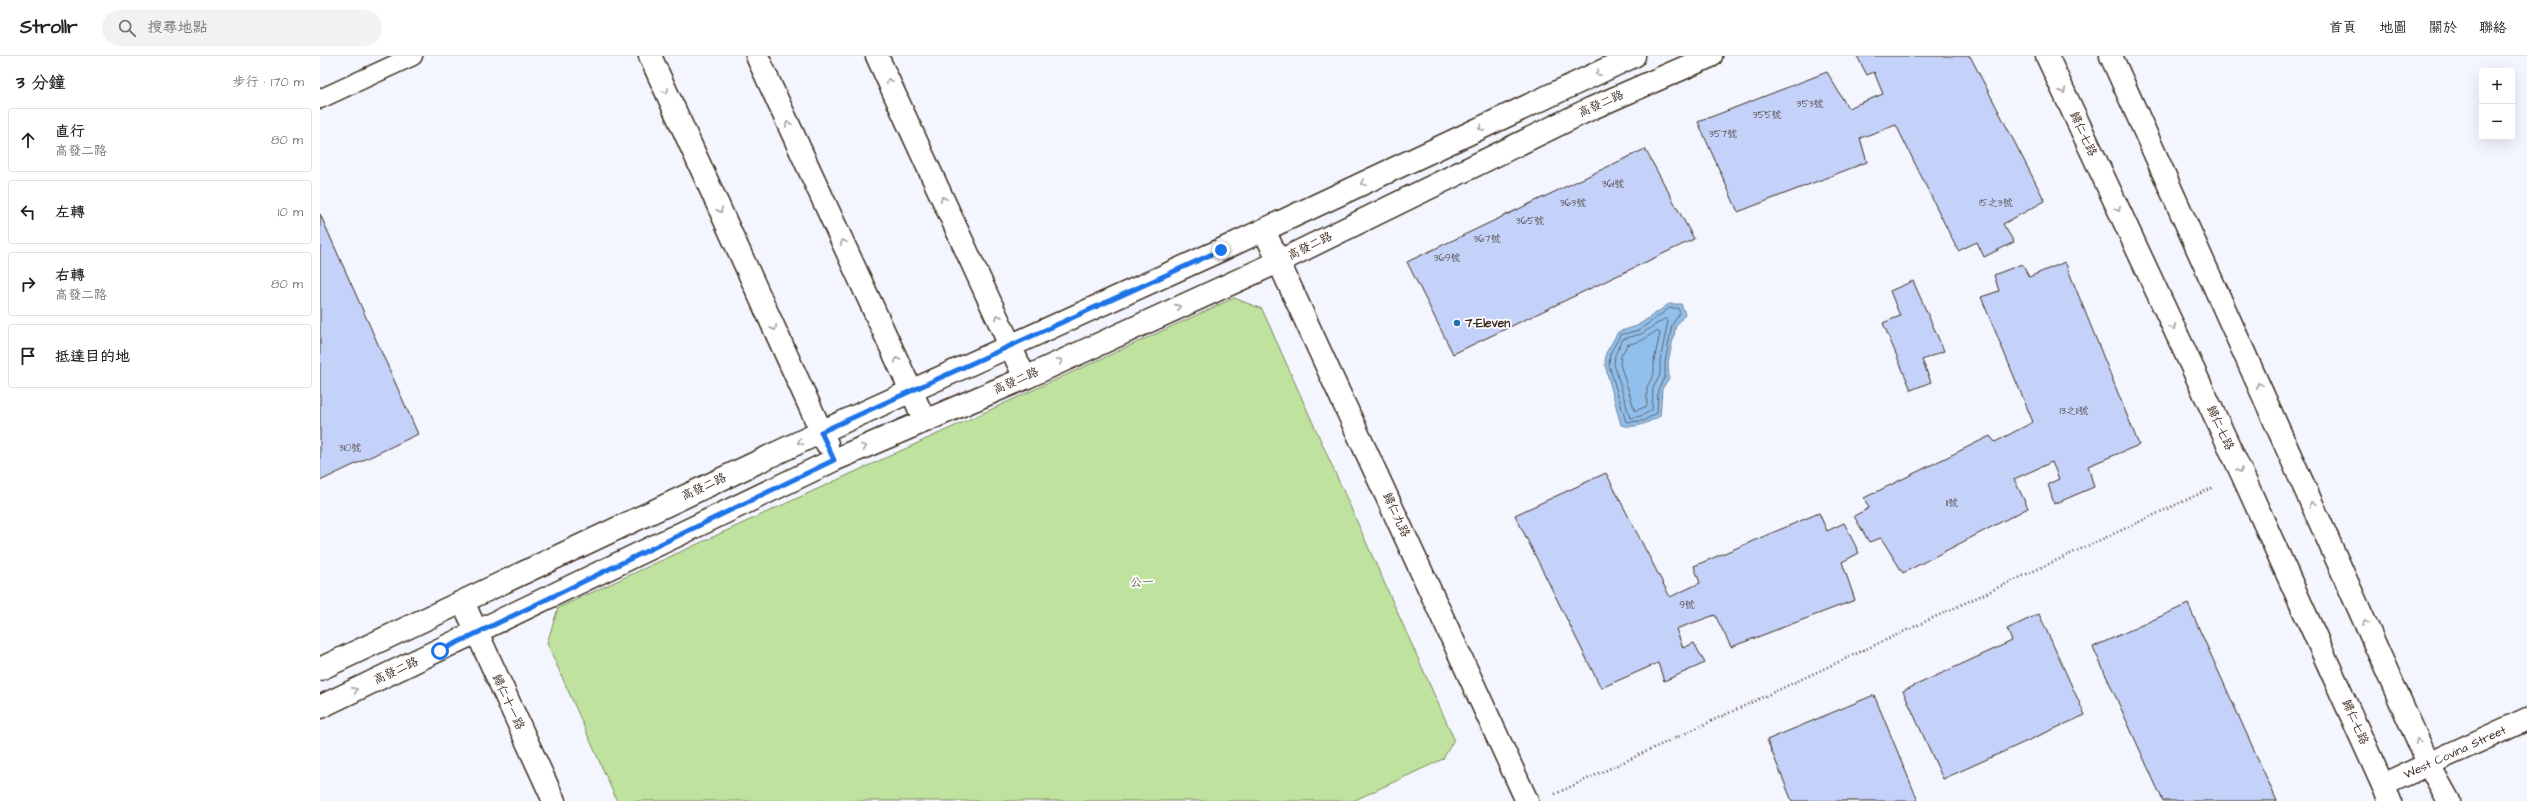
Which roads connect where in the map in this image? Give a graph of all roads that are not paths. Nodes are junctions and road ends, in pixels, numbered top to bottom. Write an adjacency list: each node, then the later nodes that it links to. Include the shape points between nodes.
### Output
1 (413, 56): 9 (lane)
2 (650, 56): 16 (street, one-way to 16)
3 (757, 56): 14 (street, one-way to 3)
4 (1634, 56): 10 (street, 高發二路, one-way to 10)
5 (1711, 56): 11 (street, 高發二路, via 1590,109)
6 (2047, 56): 24 (street, 歸仁七路, one-way to 24, via 2242,474)
7 (2111, 56): 23 (street, one-way to 7)
8 (882, 58): 12 (street, one-way to 8)
9 (320, 99)
10 (1264, 230): 11 (street, 歸仁九路); 12 (street, 高發二路)
11 (1278, 262): 13 (street, 高發二路, one-way to 11); 25 (street, 歸仁九路)
12 (1011, 346): 13 (street); 14 (street, 高發二路)
13 (1026, 378): 15 (street, 高發二路)
14 (912, 392): 15 (street); 16 (street, 高發二路)
15 (926, 421): 17 (street, 高發二路, one-way to 15)
16 (821, 432): 17 (street); 18 (street, 高發二路, one-way to 18)
17 (834, 460): 19 (street, 高發二路)
18 (464, 602): 19 (street, 歸仁十一路); 20 (street, 高發二路)
19 (476, 634): 21 (street, 高發二路, one-way to 19); 26 (street, 歸仁十一路)
20 (320, 669)
21 (320, 707)
22 (2527, 719): 23 (street, West Covina Street)
23 (2429, 765): 24 (street, West Covina Street); 27 (street)
24 (2386, 793)
25 (1521, 799)
26 (554, 801)
27 (2448, 801)

